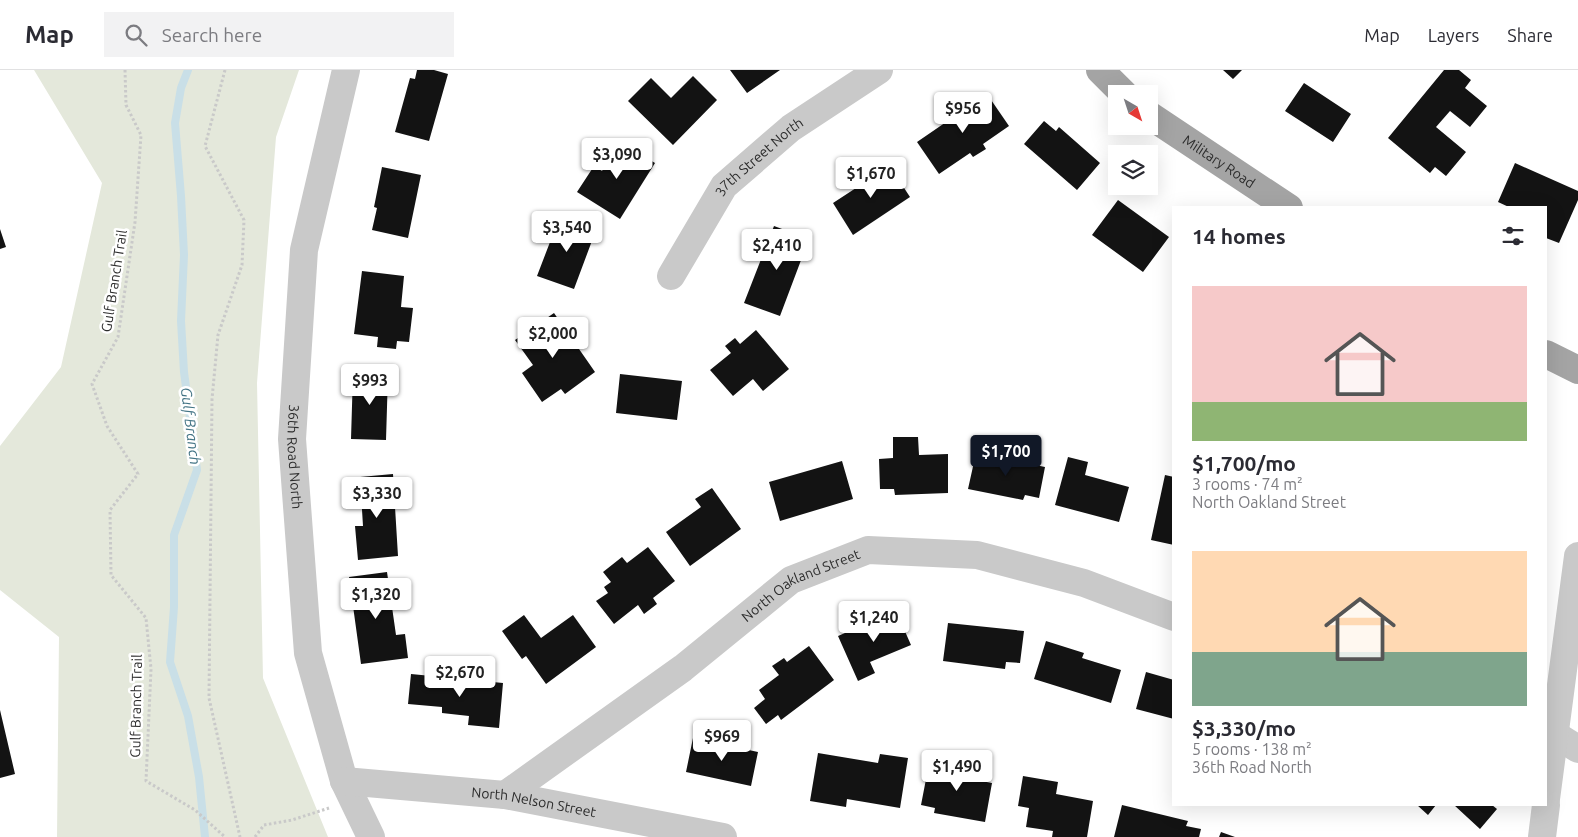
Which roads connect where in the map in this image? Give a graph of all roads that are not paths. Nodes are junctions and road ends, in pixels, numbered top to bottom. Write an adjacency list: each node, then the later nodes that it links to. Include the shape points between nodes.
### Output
1 (346, 70): 15 (street, 36th Road North, via 304,250 292,439 308,653)
2 (879, 70): 7 (street, 37th Street North, via 791,128 724,186)
3 (1100, 70): 4 (main road)
4 (1115, 85)
5 (1158, 121): 6 (main road, Military Road)
6 (1286, 206)
7 (671, 276)
8 (1547, 354): 9 (main road)
9 (1578, 370)
10 (1578, 556): 12 (street)
11 (1172, 616): 16 (street, North Oakland Street, via 1084,583 977,555 868,550 792,580 683,668)
12 (1550, 731): 13 (street); 14 (street)
13 (1578, 749)
14 (1547, 782)
15 (349, 790): 16 (street, North Nelson Street); 18 (street, 36th Road North)
16 (505, 795): 19 (street, North Nelson Street)
17 (1546, 806): 20 (street)
18 (371, 837)
19 (722, 837)
20 (1542, 837)

